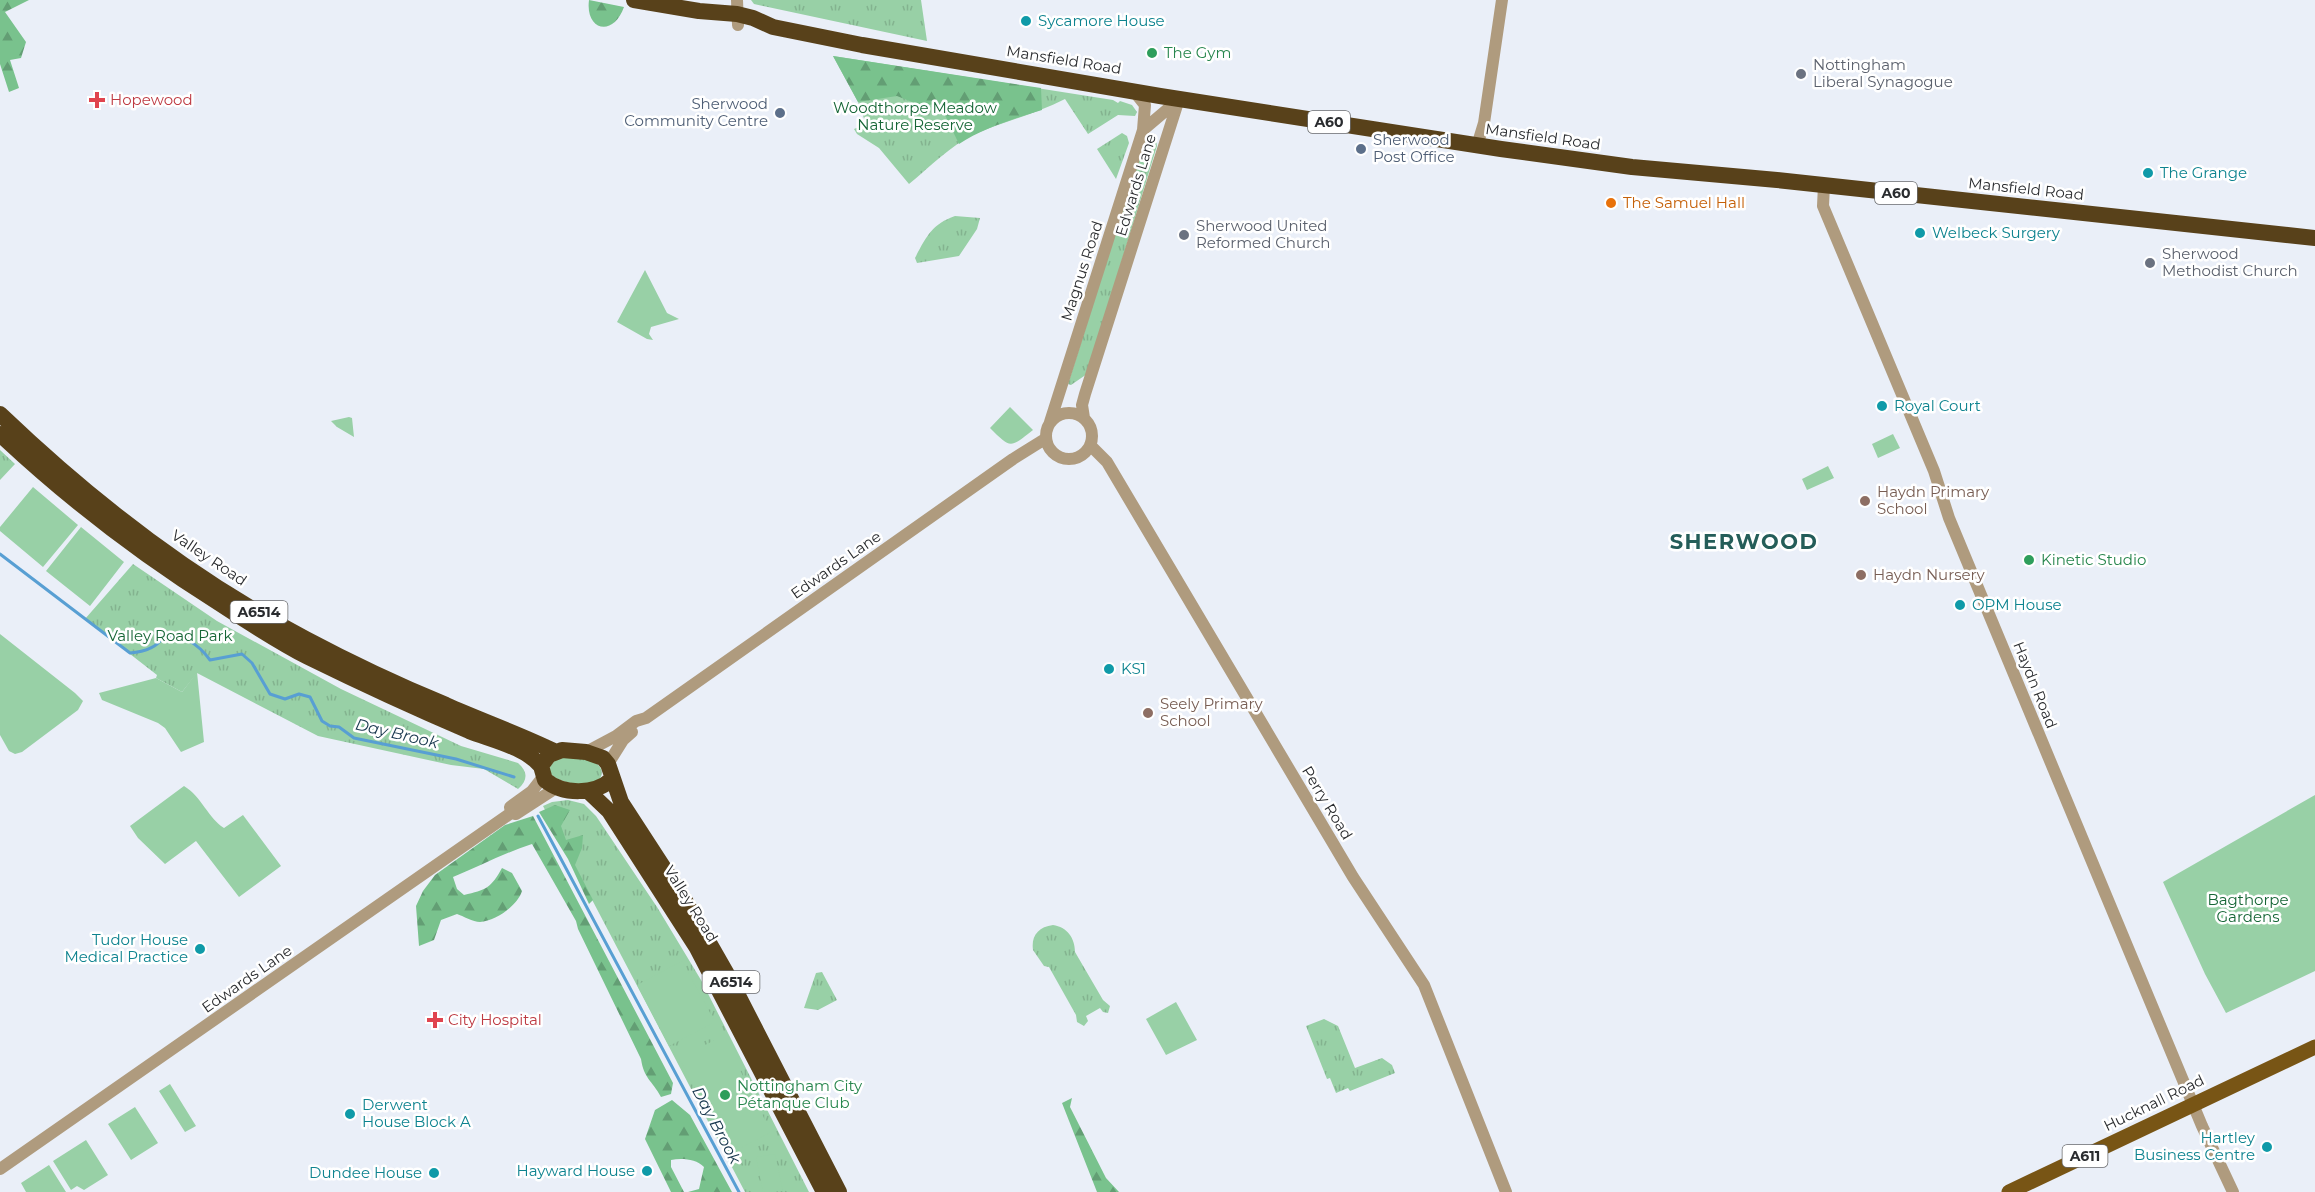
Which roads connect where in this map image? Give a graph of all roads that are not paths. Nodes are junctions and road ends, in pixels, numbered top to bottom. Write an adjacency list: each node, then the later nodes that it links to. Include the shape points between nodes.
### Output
1 (634, 0): 3 (highway, Mansfield Road / A60)
2 (1502, 0): 8 (street, via 1484,123)
3 (738, 13): 4 (highway, Mansfield Road / A60, via 773,27 862,45)
4 (1133, 90): 5 (highway, Mansfield Road / A60); 6 (street, Magnus Road, via 1145,105)
5 (1179, 99): 6 (street); 7 (street, Edwards Lane); 8 (highway, Mansfield Road / A60)
6 (1143, 130): 7 (street); 12 (street, Magnus Road)
7 (1167, 138): 11 (street, Edwards Lane, via 1085,394)
8 (1477, 146): 9 (highway, Mansfield Road / A60, via 1632,167)
9 (1824, 185): 10 (highway, Mansfield Road / A60); 24 (street, Haydn Road, via 1823,206 1829,222)
10 (2315, 238)
11 (1084, 418): 12 (street, via 1067,412); 15 (street, via 1092,434)
12 (1050, 422): 14 (street)
13 (4, 427): 17 (highway, Valley Road / A6514, via 150,540 269,619 412,691); 20 (highway, Valley Road / A6514, via 57,484 150,557 269,635 389,694 519,750 536,760)
14 (1045, 440): 15 (street, via 1053,454 1063,459 1081,456); 16 (street, Edwards Lane)
15 (1090, 446): 28 (street, Perry Road, via 1107,462 1353,877 1424,985)
16 (646, 718): 18 (street, Edwards Lane); 19 (street, Edwards Lane, via 623,740)
17 (554, 752): 18 (highway, A6514); 20 (highway, via 544,760)
18 (586, 752): 19 (highway, A6514, via 603,758)
19 (610, 772): 21 (highway, via 600,788); 23 (highway, Valley Road / A6514, via 621,802 728,976)
20 (547, 777): 21 (highway, A6514); 25 (street, Edwards Lane, via 516,814 511,813)
21 (588, 791): 23 (highway, Valley Road / A6514, via 609,811 679,916)
22 (2315, 1047): 24 (main road, Hucknall Road / A611)
23 (771, 1074): 26 (highway, Valley Road / A6514); 27 (highway, Valley Road / A6514)
24 (2194, 1104): 29 (main road, Hucknall Road / A611); 30 (street, Haydn Road)
25 (0, 1169)
26 (824, 1192)
27 (839, 1192)
28 (1506, 1192)
29 (2008, 1192)
30 (2233, 1192)

